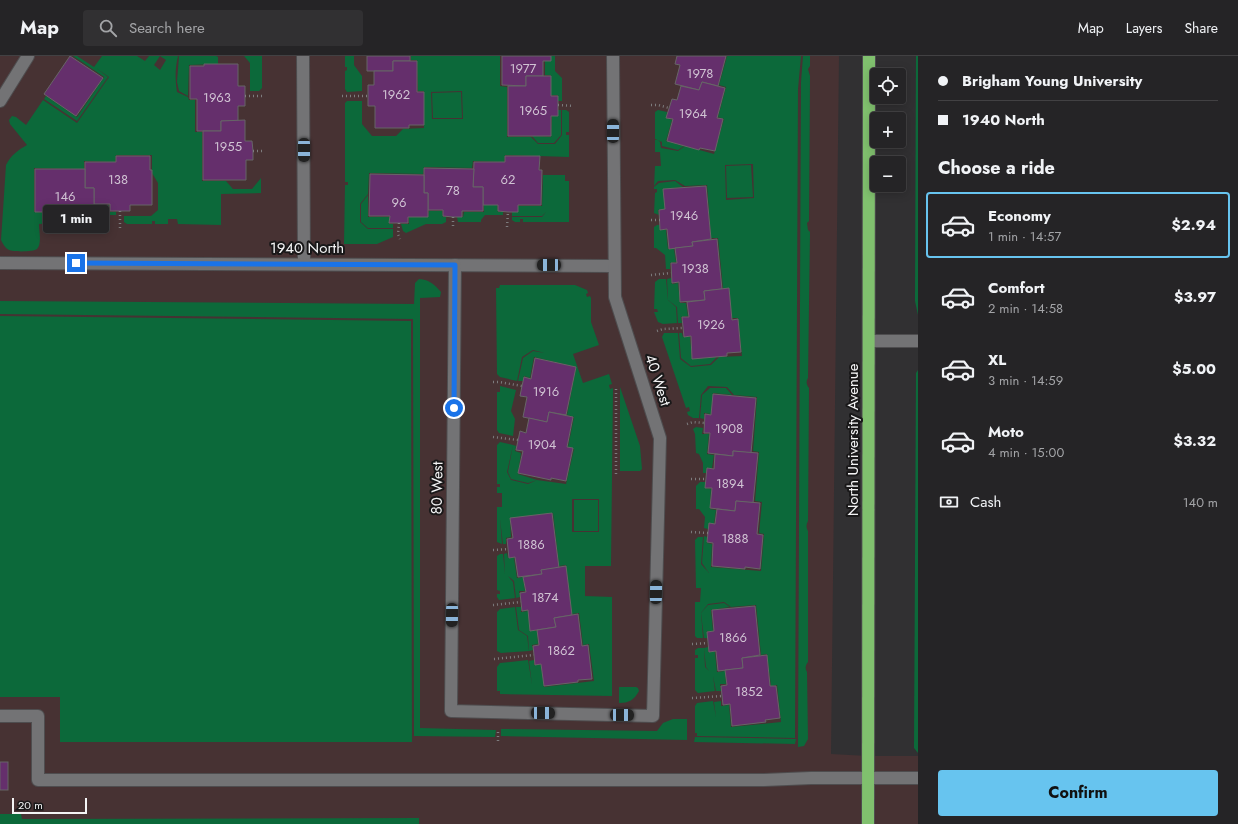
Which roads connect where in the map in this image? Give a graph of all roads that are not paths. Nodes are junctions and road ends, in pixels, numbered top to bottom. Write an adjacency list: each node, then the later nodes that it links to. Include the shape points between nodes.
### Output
1 (28, 56): 5 (street)
2 (303, 56): 7 (street)
3 (613, 56): 9 (street, 40 West)
4 (869, 56): 10 (highway, North University Avenue)
5 (0, 101)
6 (0, 263): 7 (street, 1940 North)
7 (304, 264): 8 (street, 1940 North)
8 (455, 265): 9 (street, 1940 North); 13 (street, 80 West, via 450,711)
9 (614, 266): 13 (street, 40 West, via 615,297 660,438)
10 (869, 341): 11 (street); 15 (highway, North University Avenue)
11 (918, 341)
12 (0, 716): 15 (street, via 38,716 38,780)
13 (653, 716)
14 (918, 778): 15 (street)
15 (868, 779): 16 (highway, North University Avenue)
16 (868, 824)

